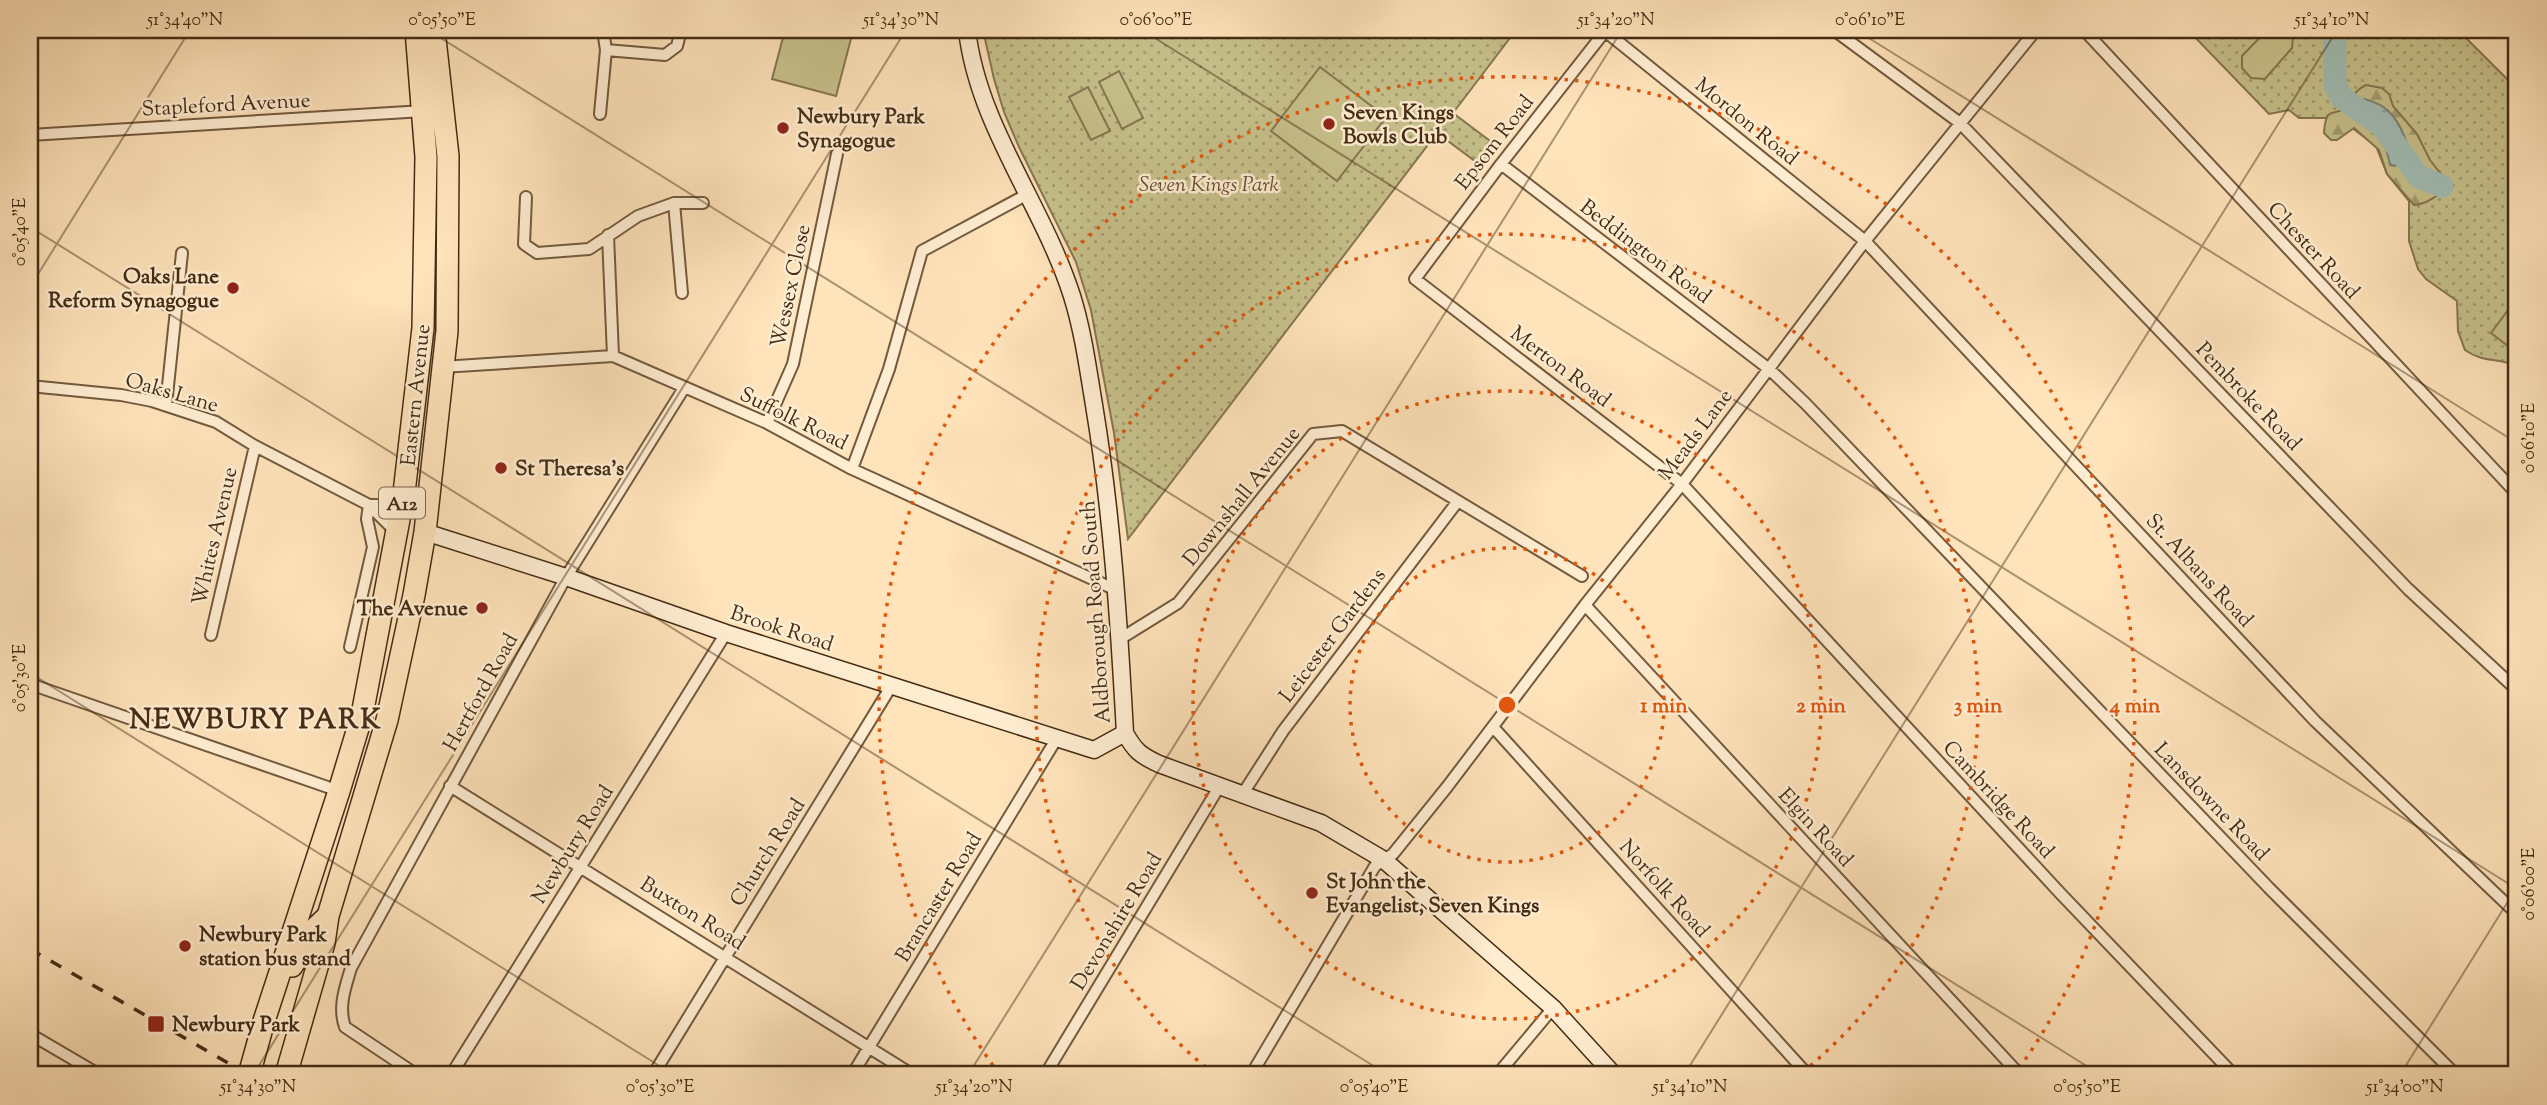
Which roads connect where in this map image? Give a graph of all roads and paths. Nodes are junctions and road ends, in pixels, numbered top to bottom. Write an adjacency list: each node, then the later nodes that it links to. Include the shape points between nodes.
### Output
1 (416, 30): 11 (highway, Eastern Avenue / A12)
2 (434, 30): 27 (highway, Eastern Avenue / A12, via 448,156 447,331)
3 (603, 30): 10 (street)
4 (681, 30): 10 (street, via 677,46 665,55)
5 (967, 30): 17 (street, Aldborough Road South, via 983,96)
6 (1606, 30): 16 (street, Epsom Road); 22 (street, Mordon Road)
7 (1834, 30): 13 (street, Pembroke Road)
8 (2036, 30): 13 (street, Meads Lane)
9 (2084, 30): 37 (street, Chester Road)
10 (606, 50): 12 (street)
11 (424, 111): 14 (street, Stapleford Avenue); 36 (highway, Eastern Avenue / A12, via 424,328)
12 (600, 114)
13 (1959, 123): 22 (street, Meads Lane); 52 (street, Pembroke Road, via 2408,589)
14 (30, 135)
15 (837, 154): 32 (street, Wessex Close, via 793,363)
16 (1501, 164): 24 (street, Epsom Road); 28 (street, Beddington Road)
17 (1026, 195): 34 (street, via 922,251 889,369); 44 (street, Aldborough Road South, via 1072,298 1108,495)
18 (526, 197): 21 (street, via 524,244 537,253 589,249)
19 (674, 203): 20 (street); 21 (street, via 638,216); 25 (street)
20 (703, 203)
21 (608, 235): 26 (street)
22 (1865, 241): 28 (street, Meads Lane); 62 (street, St. Albans Road, via 2315,721)
23 (182, 253): 31 (street)
24 (1415, 279): 35 (street, Merton Road)
25 (682, 293)
26 (613, 356): 27 (street, Suffolk Road); 30 (street, Suffolk Road)
27 (442, 367): 40 (highway, Eastern Avenue / A12)
28 (1769, 369): 35 (street, Meads Lane); 85 (street, Lansdowne Road, via 2269,888)
29 (30, 386): 31 (street, Oaks Lane)
30 (684, 388): 32 (street, Suffolk Road); 43 (street, Hertford Road)
31 (166, 405): 33 (street, Oaks Lane, via 216,422)
32 (767, 423): 34 (street, Suffolk Road)
33 (255, 446): 39 (street, Oaks Lane); 47 (street, Whites Avenue)
34 (852, 469): 44 (street, Suffolk Road)
35 (1682, 484): 45 (street, Meads Lane); 84 (street, Cambridge Road)
36 (404, 493): 39 (street, via 382,505); 41 (highway, Eastern Avenue / A12)
37 (2517, 494)
38 (1458, 501): 42 (street, Downshall Avenue); 48 (street, Downshall Avenue, via 1342,431 1312,434 1178,603); 59 (street, Leicester Gardens, via 1283,731)
39 (369, 505): 41 (street, Oaks Lane); 49 (street, via 373,547)
40 (425, 532): 43 (street, Brook Road); 63 (highway, Eastern Avenue / A12, via 387,720)
41 (397, 533): 58 (highway, Eastern Avenue / A12, via 362,715)
42 (1582, 576)
43 (566, 577): 46 (street, Brook Road); 56 (street, Hertford Road)
44 (1114, 589): 48 (street, Aldborough Road South)
45 (1585, 605): 53 (street, Meads Lane); 83 (street, Elgin Road)
46 (726, 633): 51 (street, Brook Road); 61 (street, Newbury Road)
47 (211, 635)
48 (1120, 639): 54 (street, Aldborough Road South)
49 (350, 648)
50 (30, 684): 58 (street)
51 (892, 685): 55 (street, Brook Road); 64 (street, Church Road)
52 (2517, 690)
53 (1493, 727): 60 (street, Meads Lane); 82 (street, Norfolk Road)
54 (1125, 733): 55 (street, Brook Road, via 1094,750); 57 (street, Aldborough Road South, via 1140,755)
55 (1057, 738): 69 (street, Brancaster Road)
56 (450, 786): 61 (street, Buxton Road); 73 (street, Hertford Road, via 351,968 343,994 345,1027)
57 (1219, 787): 59 (street, Aldborough Road South); 78 (street, Devonshire Road)
58 (339, 791): 65 (highway, Eastern Avenue / A12)
59 (1242, 795): 60 (street, Aldborough Road South, via 1321,823)
60 (1384, 860): 67 (street, Aldborough Road South); 79 (street, Meads Lane, via 1375,866)
61 (580, 865): 64 (street, Buxton Road); 74 (street, Newbury Road)
62 (2517, 914)
63 (328, 916): 65 (highway); 66 (highway, Eastern Avenue / A12)
64 (725, 956): 69 (street, Buxton Road); 75 (street, Church Road)
65 (288, 964): 66 (highway); 72 (highway, Eastern Avenue / A12)
66 (310, 992): 70 (highway, Eastern Avenue / A12)
67 (1553, 1007): 80 (street); 81 (street, Aldborough Road South)
68 (30, 1034): 71 (street)
69 (869, 1048): 76 (street, Brancaster Road); 77 (street, Buxton Road)
70 (285, 1071)
71 (100, 1075)
72 (249, 1075)
73 (417, 1075)
74 (452, 1075)
75 (653, 1075)
76 (852, 1075)
77 (913, 1075)
78 (1045, 1075)
79 (1251, 1075)
80 (1497, 1075)
81 (1614, 1075)
82 (1808, 1075)
83 (2020, 1075)
84 (2234, 1075)
85 (2456, 1075)

